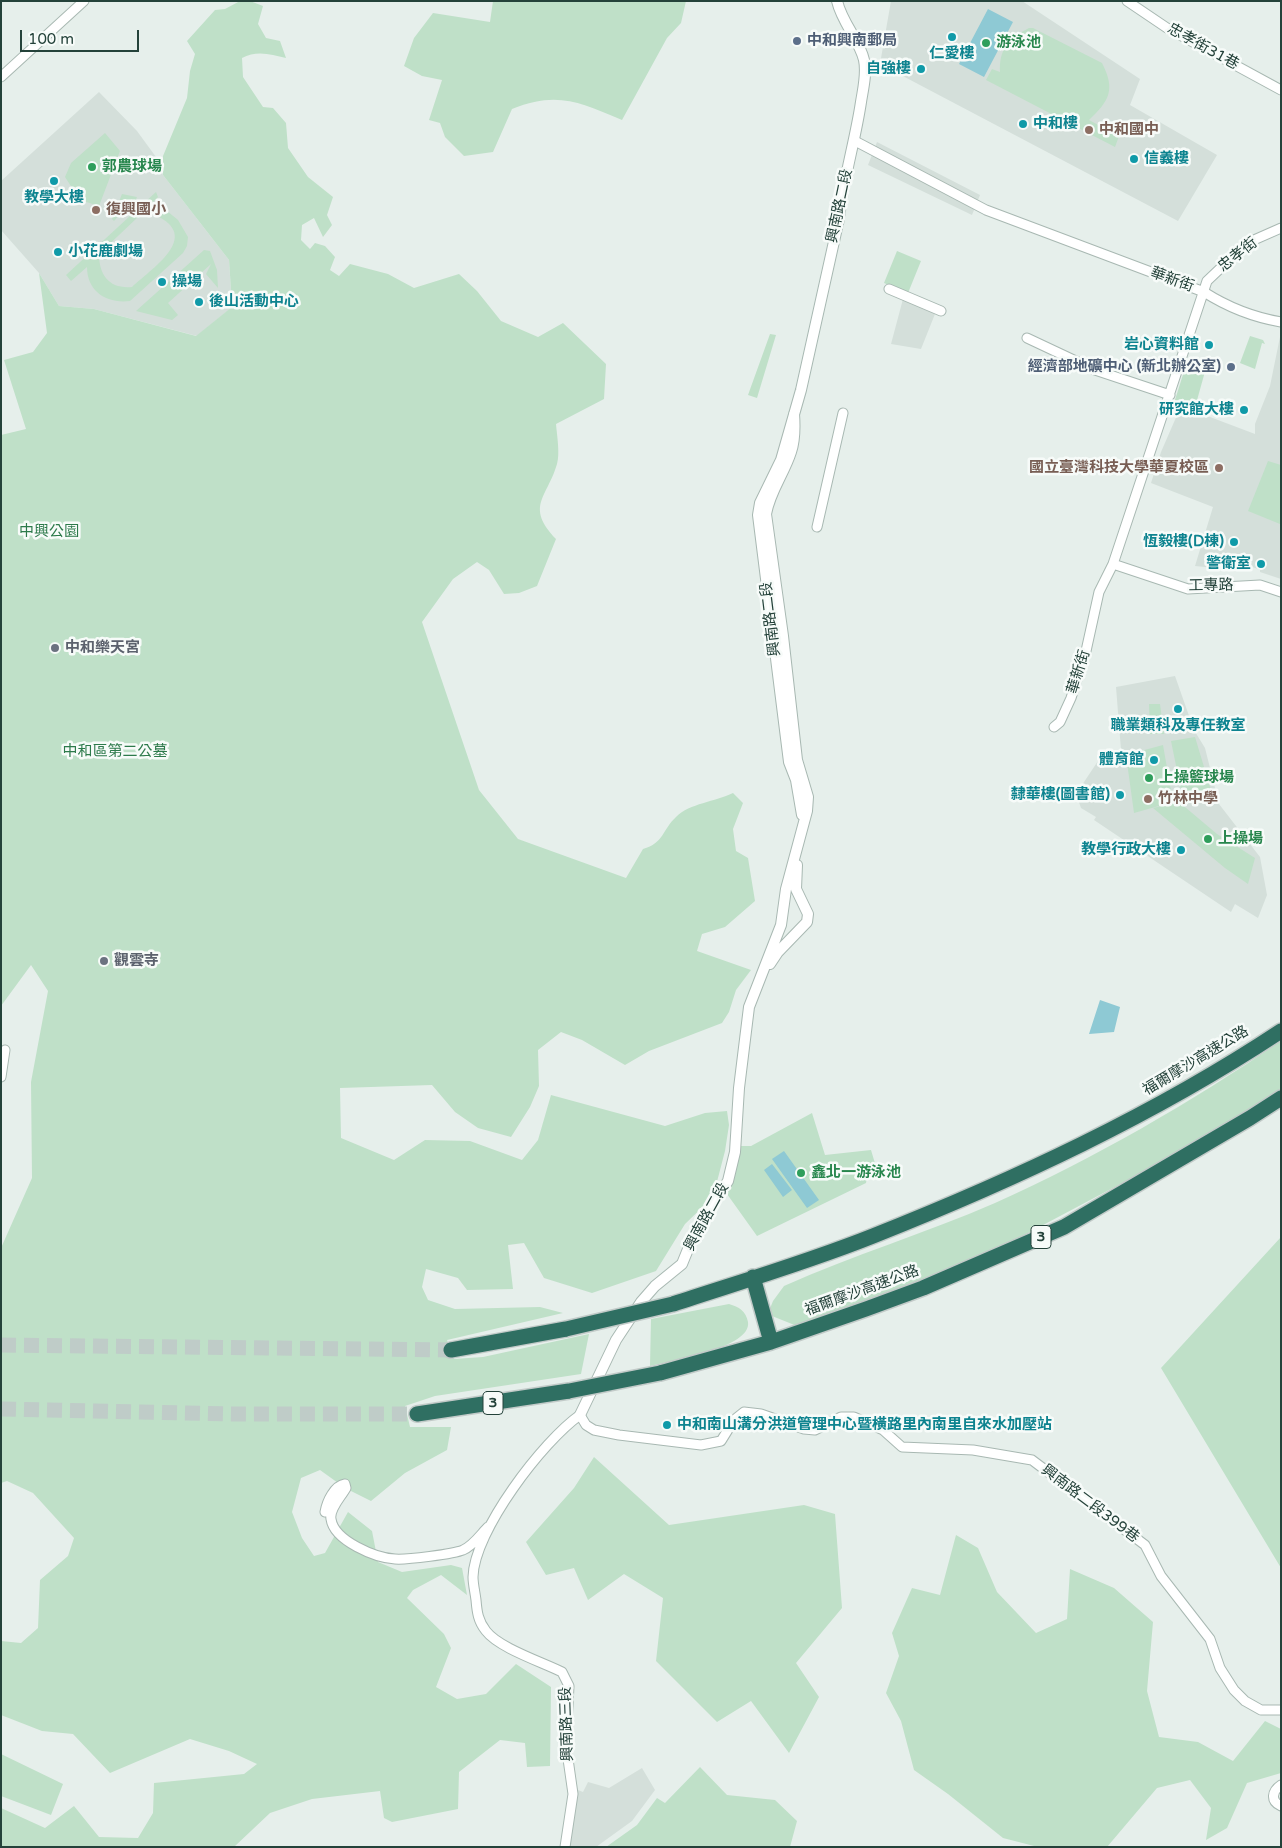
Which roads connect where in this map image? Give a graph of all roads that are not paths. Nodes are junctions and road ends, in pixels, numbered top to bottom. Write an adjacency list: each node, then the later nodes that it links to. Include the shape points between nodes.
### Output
1 (84, 1): 4 (street)
2 (837, 1): 6 (street, 興南路二段, via 864,60 865,80)
3 (1127, 1): 5 (street, 忠孝街31巷, via 1167,28)
4 (1, 77)
5 (1281, 90)
6 (855, 141): 9 (street, 華新街, via 986,210); 19 (street, 興南路二段, via 794,414 781,460 760,503 758,515 789,762 801,805 802,828)
7 (1281, 228): 9 (street, 忠孝街, via 1248,244 1207,281)
8 (889, 289): 10 (street)
9 (1204, 292): 11 (street, via 1238,311); 13 (street, 華新街)
10 (941, 311)
11 (1281, 322)
12 (1027, 338): 13 (street, via 1095,370)
13 (1170, 395): 16 (street, 華新街)
14 (843, 413): 15 (street)
15 (817, 527)
16 (1113, 564): 17 (street, 工專路, via 1188,589 1260,585); 18 (street, 華新街, via 1099,592 1071,698 1060,722)
17 (1281, 592)
18 (1054, 727)
19 (798, 844): 20 (street, 興南路二段, via 786,889 781,925); 20 (street, 興南路二段, via 796,889 808,914 806,922 778,952)
20 (756, 986): 29 (street, 興南路二段, via 749,1007 735,1152 728,1181 695,1232 682,1264 641,1302 616,1340)
21 (1281, 1031): 25 (highway, 福爾摩沙高速公路, via 1184,1091 1102,1134 955,1202 872,1236)
22 (5, 1050): 23 (street)
23 (1, 1077)
24 (1281, 1098): 26 (highway, 福爾摩沙高速公路 / 3, via 1064,1227 923,1288)
25 (753, 1278): 26 (highway); 27 (highway, 福爾摩沙高速公路, bridge, via 673,1304 566,1329)
26 (771, 1342): 28 (highway, 福爾摩沙高速公路 / 3, bridge, via 660,1373 569,1392)
27 (450, 1350)
28 (417, 1414)
29 (580, 1415): 31 (street, 興南路三段, via 530,1465); 32 (street, 興南路二段399巷, via 594,1430 701,1445 721,1441 734,1420 744,1412 815,1430 841,1416 854,1417 883,1430 902,1447 981,1451 1032,1460 1145,1545 1161,1576 1210,1639 1220,1668 1234,1690 1245,1701 1262,1710)
30 (326, 1512): 31 (street, via 337,1487 345,1484 346,1488 332,1511 335,1528 361,1549 397,1560 465,1550)
31 (493, 1521): 35 (street, 興南路三段, via 473,1576 478,1619 487,1633 505,1647 562,1672 569,1686 566,1745 573,1794)
32 (1281, 1710)
33 (1281, 1785): 34 (street, via 1273,1798)
34 (1281, 1806)
35 (565, 1847)

